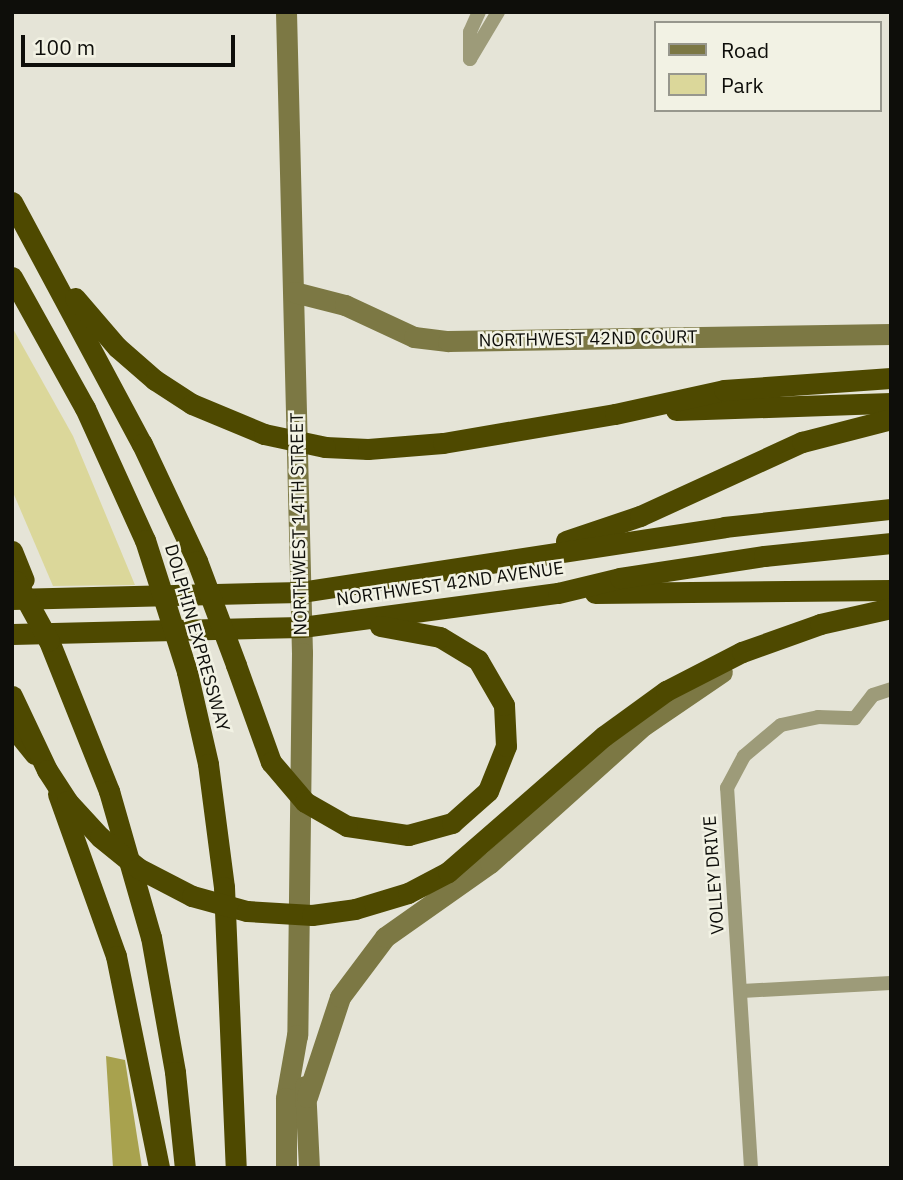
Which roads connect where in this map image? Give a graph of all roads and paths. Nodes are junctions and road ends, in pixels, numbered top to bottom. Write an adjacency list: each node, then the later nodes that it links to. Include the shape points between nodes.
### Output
1 (286, 12): 7 (street, NORTHWEST 14TH STREET)
2 (479, 12): 3 (street, via 470,32 470,60)
3 (498, 12)
4 (12, 202): 5 (highway)
5 (39, 249): 11 (highway, bridge, via 91,320 136,365 192,404 264,434 325,447 418,446); 22 (highway, bridge, via 142,444 197,561 271,762 305,802 347,826 413,835 457,821 492,786 507,738 498,690 465,650 422,632)
6 (12, 277): 35 (highway, DOLPHIN EXPRESSWAY, bridge, via 85,408 145,540 187,672 208,764 224,887)
7 (294, 292): 8 (street, NORTHWEST 42ND COURT, via 345,305 414,337 448,341); 19 (street, NORTHWEST 14TH STREET)
8 (891, 334)
9 (891, 378): 11 (highway, via 746,386)
10 (891, 403): 11 (highway, via 747,405)
11 (615, 415)
12 (891, 419): 16 (highway, via 802,442 618,524)
13 (891, 509): 16 (highway, NORTHWEST 42ND AVENUE)
14 (891, 543): 20 (highway, NORTHWEST 42ND AVENUE, via 620,578)
15 (12, 551): 17 (highway)
16 (505, 558): 19 (highway, NORTHWEST 42ND AVENUE)
17 (16, 583): 19 (highway, NORTHWEST 42ND AVENUE); 34 (highway, bridge, via 49,641 109,791 151,937 174,1061)
18 (891, 590): 20 (highway)
19 (301, 592): 24 (street, NORTHWEST 14TH STREET)
20 (558, 593): 22 (highway, NORTHWEST 42ND AVENUE)
21 (891, 608): 23 (highway)
22 (350, 622): 24 (highway, NORTHWEST 42ND AVENUE)
23 (820, 624): 27 (highway, bridge, via 742,652 666,691 604,736 449,872 408,893 355,909 303,915 247,911 192,895 138,868 100,837 67,801); 32 (street, via 726,670 664,709 490,863 385,937 340,997)
24 (302, 627): 25 (highway, NORTHWEST 42ND AVENUE); 31 (street, NORTHWEST 14TH STREET)
25 (12, 634)
26 (891, 689): 30 (street, VOLLEY DRIVE, via 873,695 855,718 818,717 781,725 744,756 727,788)
27 (12, 696)
28 (12, 726): 33 (highway, via 68,812 107,927 132,1022)
29 (891, 983): 30 (street)
30 (742, 991): 38 (street, VOLLEY DRIVE)
31 (297, 1035): 32 (street, NORTHWEST 14TH STREET); 36 (street, NORTHWEST 14TH STREET, via 286,1098)
32 (306, 1097): 37 (street, NORTHWEST 14TH STREET)
33 (159, 1168)
34 (185, 1168)
35 (236, 1168)
36 (286, 1168)
37 (309, 1168)
38 (751, 1168)

